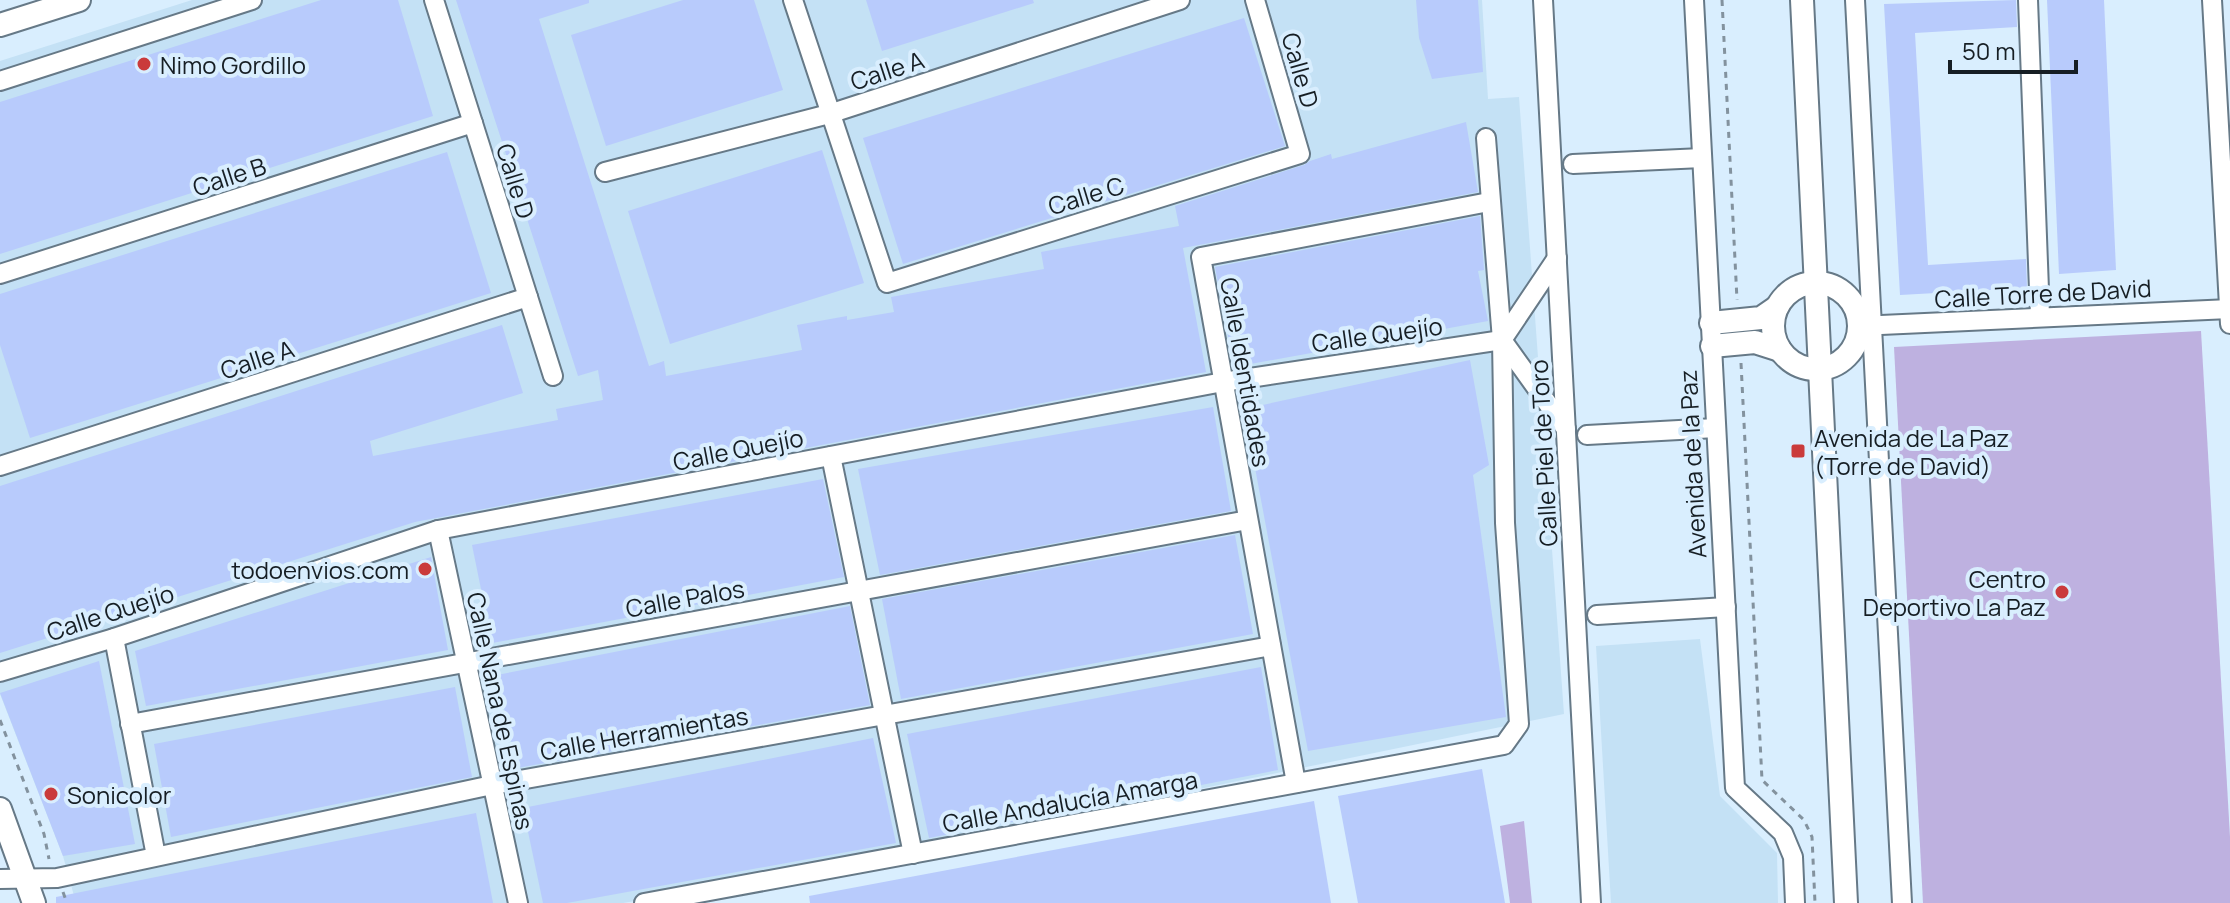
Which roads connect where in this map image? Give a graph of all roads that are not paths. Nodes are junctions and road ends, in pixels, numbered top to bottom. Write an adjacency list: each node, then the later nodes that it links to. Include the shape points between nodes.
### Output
1 (79, 0): 13 (main road)
2 (252, 0): 15 (street)
3 (434, 0): 17 (street, Calle D)
4 (793, 0): 16 (street)
5 (1180, 0): 16 (street, Calle A)
6 (1255, 0): 19 (street, Calle D)
7 (1543, 0): 24 (street, Calle Piel de Toro)
8 (1694, 0): 20 (street, Avenida de la Paz)
9 (1802, 0): 26 (main road)
10 (1855, 0): 33 (street)
11 (2028, 0): 30 (street)
12 (2212, 0): 29 (street)
13 (40, 6): 14 (main road)
14 (0, 25)
15 (0, 81)
16 (829, 114): 19 (street, Calle C, via 887,283); 22 (street, Calle A)
17 (473, 123): 25 (street, Calle B); 27 (street, Calle D)
18 (1486, 138): 23 (street, Calle Piel de Toro)
19 (1300, 154)
20 (1702, 158): 21 (street); 31 (street, Avenida de la Paz)
21 (1573, 164)
22 (605, 172)
23 (1489, 202): 34 (street, Calle Piel de Toro); 39 (street, Calle Identidades, via 1201,257)
24 (1557, 258): 34 (street); 41 (street, Calle Piel de Toro)
25 (0, 274)
26 (1815, 283): 28 (main road, via 1798,287); 33 (main road, via 1840,290); 37 (main road)
27 (528, 297): 38 (street, Calle D); 44 (street, Calle A)
28 (1777, 307): 31 (main road, via 1761,318); 36 (main road, via 1774,336)
29 (2230, 309): 30 (street, Calle Torre de David); 32 (street)
30 (2040, 316): 33 (street, Calle Torre de David)
31 (1711, 323): 35 (street, Avenida de la Paz)
32 (2230, 324)
33 (1866, 325): 37 (main road, via 1842,361); 70 (street)
34 (1502, 340): 39 (street, Calle Quejío); 41 (street); 56 (street, Calle Piel de Toro, via 1505,523 1519,724)
35 (1712, 346): 36 (main road, via 1755,342); 40 (street, Avenida de la Paz)
36 (1780, 350): 37 (main road, via 1803,368)
37 (1820, 370): 69 (main road)
38 (553, 376)
39 (1223, 382): 43 (street, Calle Quejío); 45 (street, Calle Identidades)
40 (1716, 428): 42 (street); 48 (street, Avenida de la Paz)
41 (1566, 429): 67 (street, Calle Piel de Toro)
42 (1587, 435)
43 (831, 456): 46 (street, Calle Quejío); 47 (street)
44 (0, 466)
45 (1248, 520): 47 (street, Calle Palos); 51 (street, Calle Identidades)
46 (438, 530): 50 (street, Calle Quejío); 52 (street, Calle Nana de Espinas)
47 (859, 591): 52 (street, Calle Palos); 54 (street)
48 (1726, 607): 49 (street); 68 (street, Avenida de la Paz, via 1735,788 1783,833 1793,857)
49 (1597, 615)
50 (114, 638): 53 (street, Calle Quejío); 55 (street)
51 (1271, 646): 54 (street, Calle Herramientas); 57 (street, Calle Identidades)
52 (466, 662): 55 (street, Calle Palos); 58 (street, Calle Nana de Espinas)
53 (0, 672)
54 (884, 715): 58 (street, Calle Herramientas); 60 (street)
55 (130, 724): 61 (street)
56 (1504, 745): 57 (street, Calle Andalucía Amarga)
57 (1296, 783): 60 (street, Calle Andalucía Amarga)
58 (492, 785): 61 (street, Calle Herramientas); 65 (street, Calle Nana de Espinas)
59 (0, 809): 63 (main road)
60 (913, 854): 66 (street, Calle Andalucía Amarga)
61 (156, 856): 63 (street, Calle Herramientas, via 57,878)
62 (0, 879): 63 (street, Calle Herramientas)
63 (27, 879): 64 (main road)
64 (34, 903)
65 (518, 903)
66 (644, 903)
67 (1591, 903)
68 (1795, 903)
69 (1846, 903)
70 (1902, 903)

